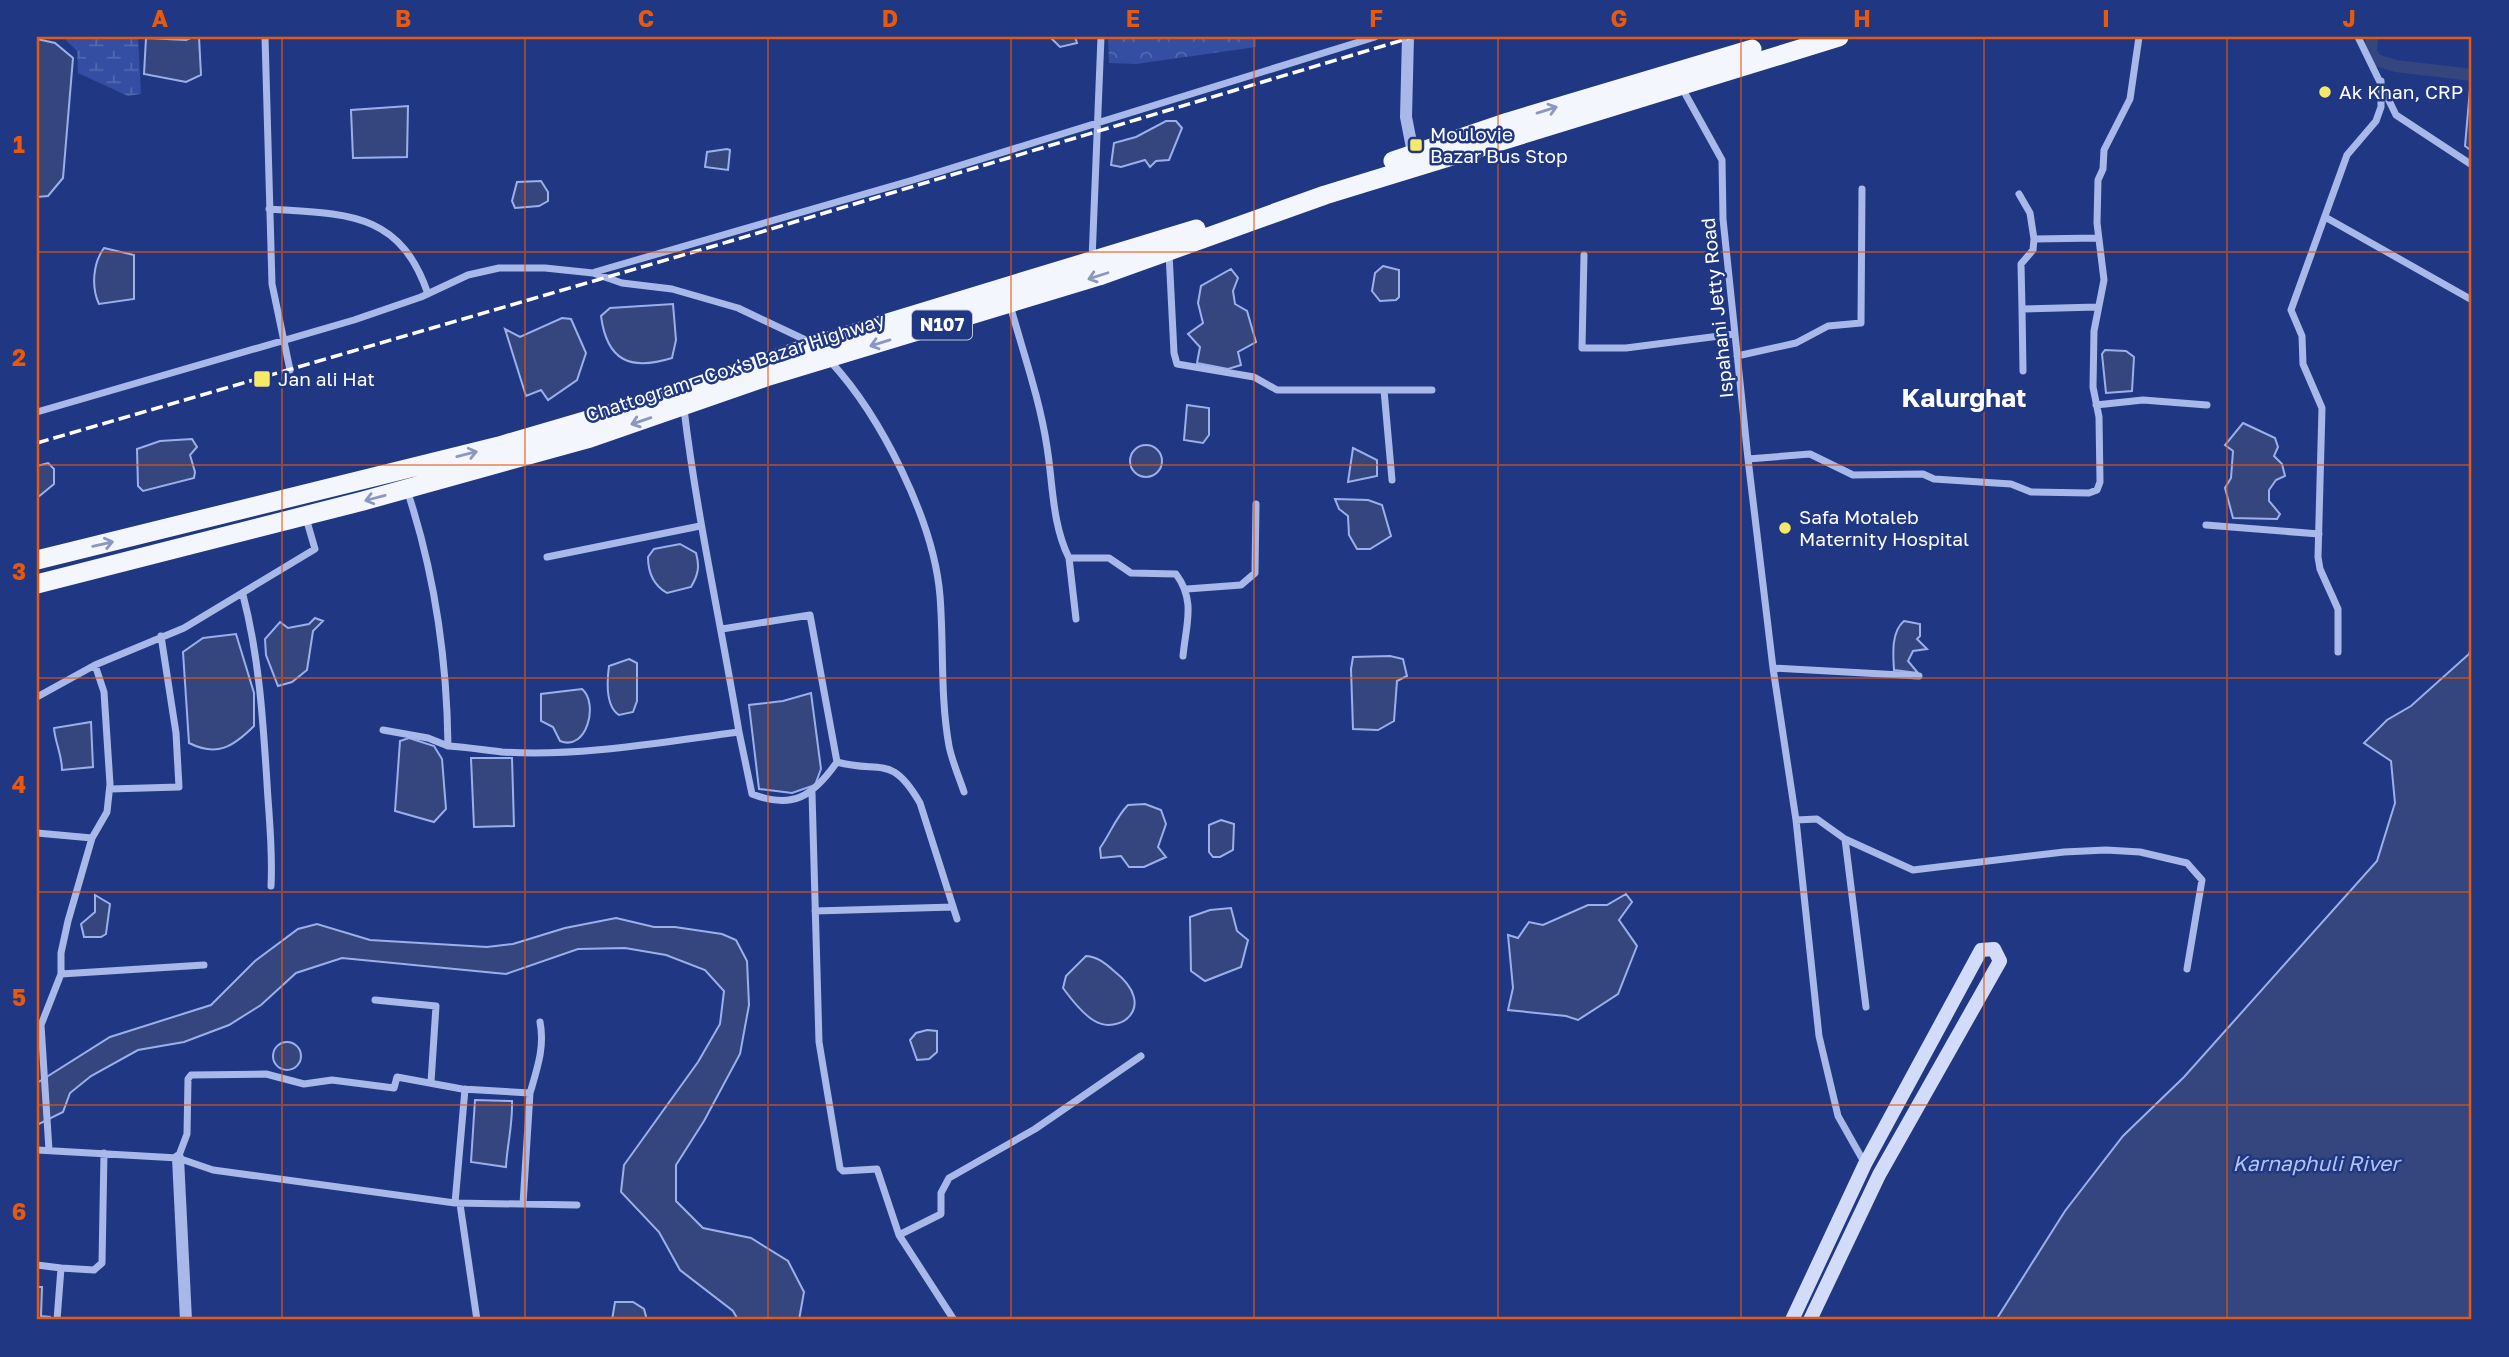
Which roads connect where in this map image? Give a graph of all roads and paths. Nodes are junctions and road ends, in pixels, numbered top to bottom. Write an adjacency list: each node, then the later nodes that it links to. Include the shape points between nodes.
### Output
1 (265, 37): 16 (street)
2 (1101, 37): 11 (street)
3 (1375, 37): 11 (street)
4 (1408, 37): 12 (street, via 1406,117)
5 (1796, 37): 9 (highway, Chattogram - Cox's Bazar Highway / N107)
6 (1839, 37): 9 (highway, Chattogram - Cox's Bazar Highway / N107)
7 (2139, 37): 18 (street, via 2130,99 2104,150 2098,180)
8 (2358, 37): 10 (street)
9 (1677, 78): 12 (highway, Chattogram - Cox's Bazar Highway / N107); 29 (street, Ispahani Jetty Road, via 1722,160)
10 (2381, 80): 13 (street, via 2396,115); 17 (street, via 2376,121 2347,156)
11 (1098, 123): 22 (street); 23 (street)
12 (1415, 161): 20 (highway, Chattogram - Cox's Bazar Highway / N107); 22 (highway, Chattogram - Cox's Bazar Highway / N107)
13 (2472, 165)
14 (1862, 189): 32 (street, via 1861,323 1828,326 1796,343)
15 (2019, 194): 19 (street, via 2030,213)
16 (269, 209): 24 (street, via 321,212 381,228 413,256); 30 (street, via 272,284)
17 (2325, 217): 26 (street); 48 (street, via 2291,310 2302,336 2303,364 2322,408)
18 (2098, 238): 19 (street); 27 (street, via 2104,280)
19 (2034, 239): 28 (street, via 2033,250 2021,264)
20 (1169, 252): 25 (highway, Chattogram - Cox's Bazar Highway / N107, one-way to 25); 35 (street, via 1178,364 1254,377 1278,390)
21 (1584, 255): 29 (street, via 1582,348 1626,348)
22 (1092, 262): 25 (highway, Chattogram - Cox's Bazar Highway / N107)
23 (593, 273): 24 (street, via 499,268 468,275); 31 (street, via 738,308)
24 (428, 294): 30 (street)
25 (1007, 296): 31 (highway, Chattogram - Cox's Bazar Highway / N107); 50 (street, via 1047,446 1057,521)
26 (2472, 300)
27 (2097, 307): 28 (street); 37 (street)
28 (2022, 309): 34 (street)
29 (1735, 334): 32 (street, Ispahani Jetty Road)
30 (281, 341): 33 (street); 40 (street)
31 (821, 352): 39 (highway, Chattogram - Cox's Bazar Highway / N107); 45 (highway, Chattogram - Cox's Bazar Highway / N107, one-way to 31); 69 (street, via 849,382 876,423 924,522 940,593 950,747)
32 (1737, 356): 41 (street, Ispahani Jetty Road)
33 (290, 370)
34 (2023, 371)
35 (1384, 390): 36 (street); 42 (street)
36 (1432, 390)
37 (2096, 405): 38 (street, via 2143,400); 41 (street, via 2100,482 2097,490 2089,493 2031,492 2011,484 1934,479 1923,474 1853,475 1810,454)
38 (2207, 405)
39 (684, 406): 43 (highway, Chattogram - Cox's Bazar Highway / N107, one-way to 43, via 590,438); 47 (street)
40 (37, 412)
41 (1748, 459): 61 (street, Ispahani Jetty Road)
42 (1392, 480)
43 (407, 489): 45 (highway, Chattogram - Cox's Bazar Highway / N107, one-way to 45); 66 (street, via 432,583)
44 (1256, 504): 53 (street, via 1255,573 1241,585)
45 (303, 507): 51 (highway, Chattogram - Cox's Bazar Highway / N107, one-way to 45); 52 (highway, Chattogram - Cox's Bazar Highway / N107); 54 (street, via 315,549)
46 (2206, 525): 48 (street)
47 (700, 526): 49 (street); 56 (street)
48 (2319, 534): 58 (street, via 2320,569 2338,608)
49 (547, 557)
50 (1069, 558): 53 (street, via 1109,558 1131,573 1176,574); 55 (street)
51 (37, 560)
52 (37, 584)
53 (1187, 589): 59 (street)
54 (243, 595): 57 (street); 75 (street, via 264,729)
55 (1076, 619)
56 (722, 629): 65 (street); 67 (street, via 810,614)
57 (161, 636): 60 (street); 68 (street, via 180,787)
58 (2338, 652)
59 (1183, 656)
60 (95, 665): 63 (street); 68 (street, via 104,692)
61 (1773, 668): 62 (street); 71 (street, Ispahani Jetty Road)
62 (1919, 676)
63 (37, 697)
64 (383, 730): 66 (street)
65 (739, 732): 66 (street, via 550,751); 70 (street, via 752,794 773,802)
66 (448, 746)
67 (837, 762): 70 (street); 76 (street, via 894,771 904,779 920,803)
68 (110, 789): 73 (street, via 107,812)
69 (964, 792)
70 (812, 793): 77 (street)
71 (1796, 820): 74 (street, via 1817,819); 93 (street, Ispahani Jetty Road, via 1819,1036 1838,1116)
72 (37, 833): 73 (street)
73 (92, 838): 81 (street, via 68,921)
74 (1845, 838): 80 (street, via 1913,870 2106,850 2187,863 2202,880); 83 (street)
75 (271, 886)
76 (953, 907): 77 (street); 78 (street)
77 (815, 911): 97 (street, via 819,1042 840,1168 877,1169)
78 (957, 919)
79 (204, 965): 81 (street)
80 (2188, 969)
81 (61, 974): 90 (street, via 41,1025)
82 (374, 1000): 86 (street, via 436,1006)
83 (1866, 1007)
84 (540, 1022): 88 (street, via 540,1061)
85 (1142, 1056): 97 (street, via 1035,1129 949,1178 941,1193 941,1214)
86 (431, 1083): 87 (street); 92 (street, via 397,1077 394,1088 332,1080 304,1084 266,1074 191,1075 187,1133)
87 (465, 1089): 88 (street); 94 (street)
88 (530, 1093): 95 (street)
89 (37, 1150): 90 (street)
90 (50, 1150): 91 (street)
91 (104, 1153): 92 (street); 99 (street, via 103,1264 94,1270)
92 (178, 1158): 94 (street, via 213,1170); 101 (street)
93 (1865, 1164): 104 (main road); 105 (main road, via 1981,950 1994,949 2000,961 1878,1175)
94 (458, 1203): 95 (street); 102 (street)
95 (523, 1204): 96 (street)
96 (577, 1205)
97 (899, 1235): 103 (street)
98 (37, 1265): 99 (street)
99 (61, 1268): 100 (street)
100 (57, 1320)
101 (186, 1320)
102 (477, 1320)
103 (954, 1320)
104 (1792, 1320)
105 (1811, 1320)

